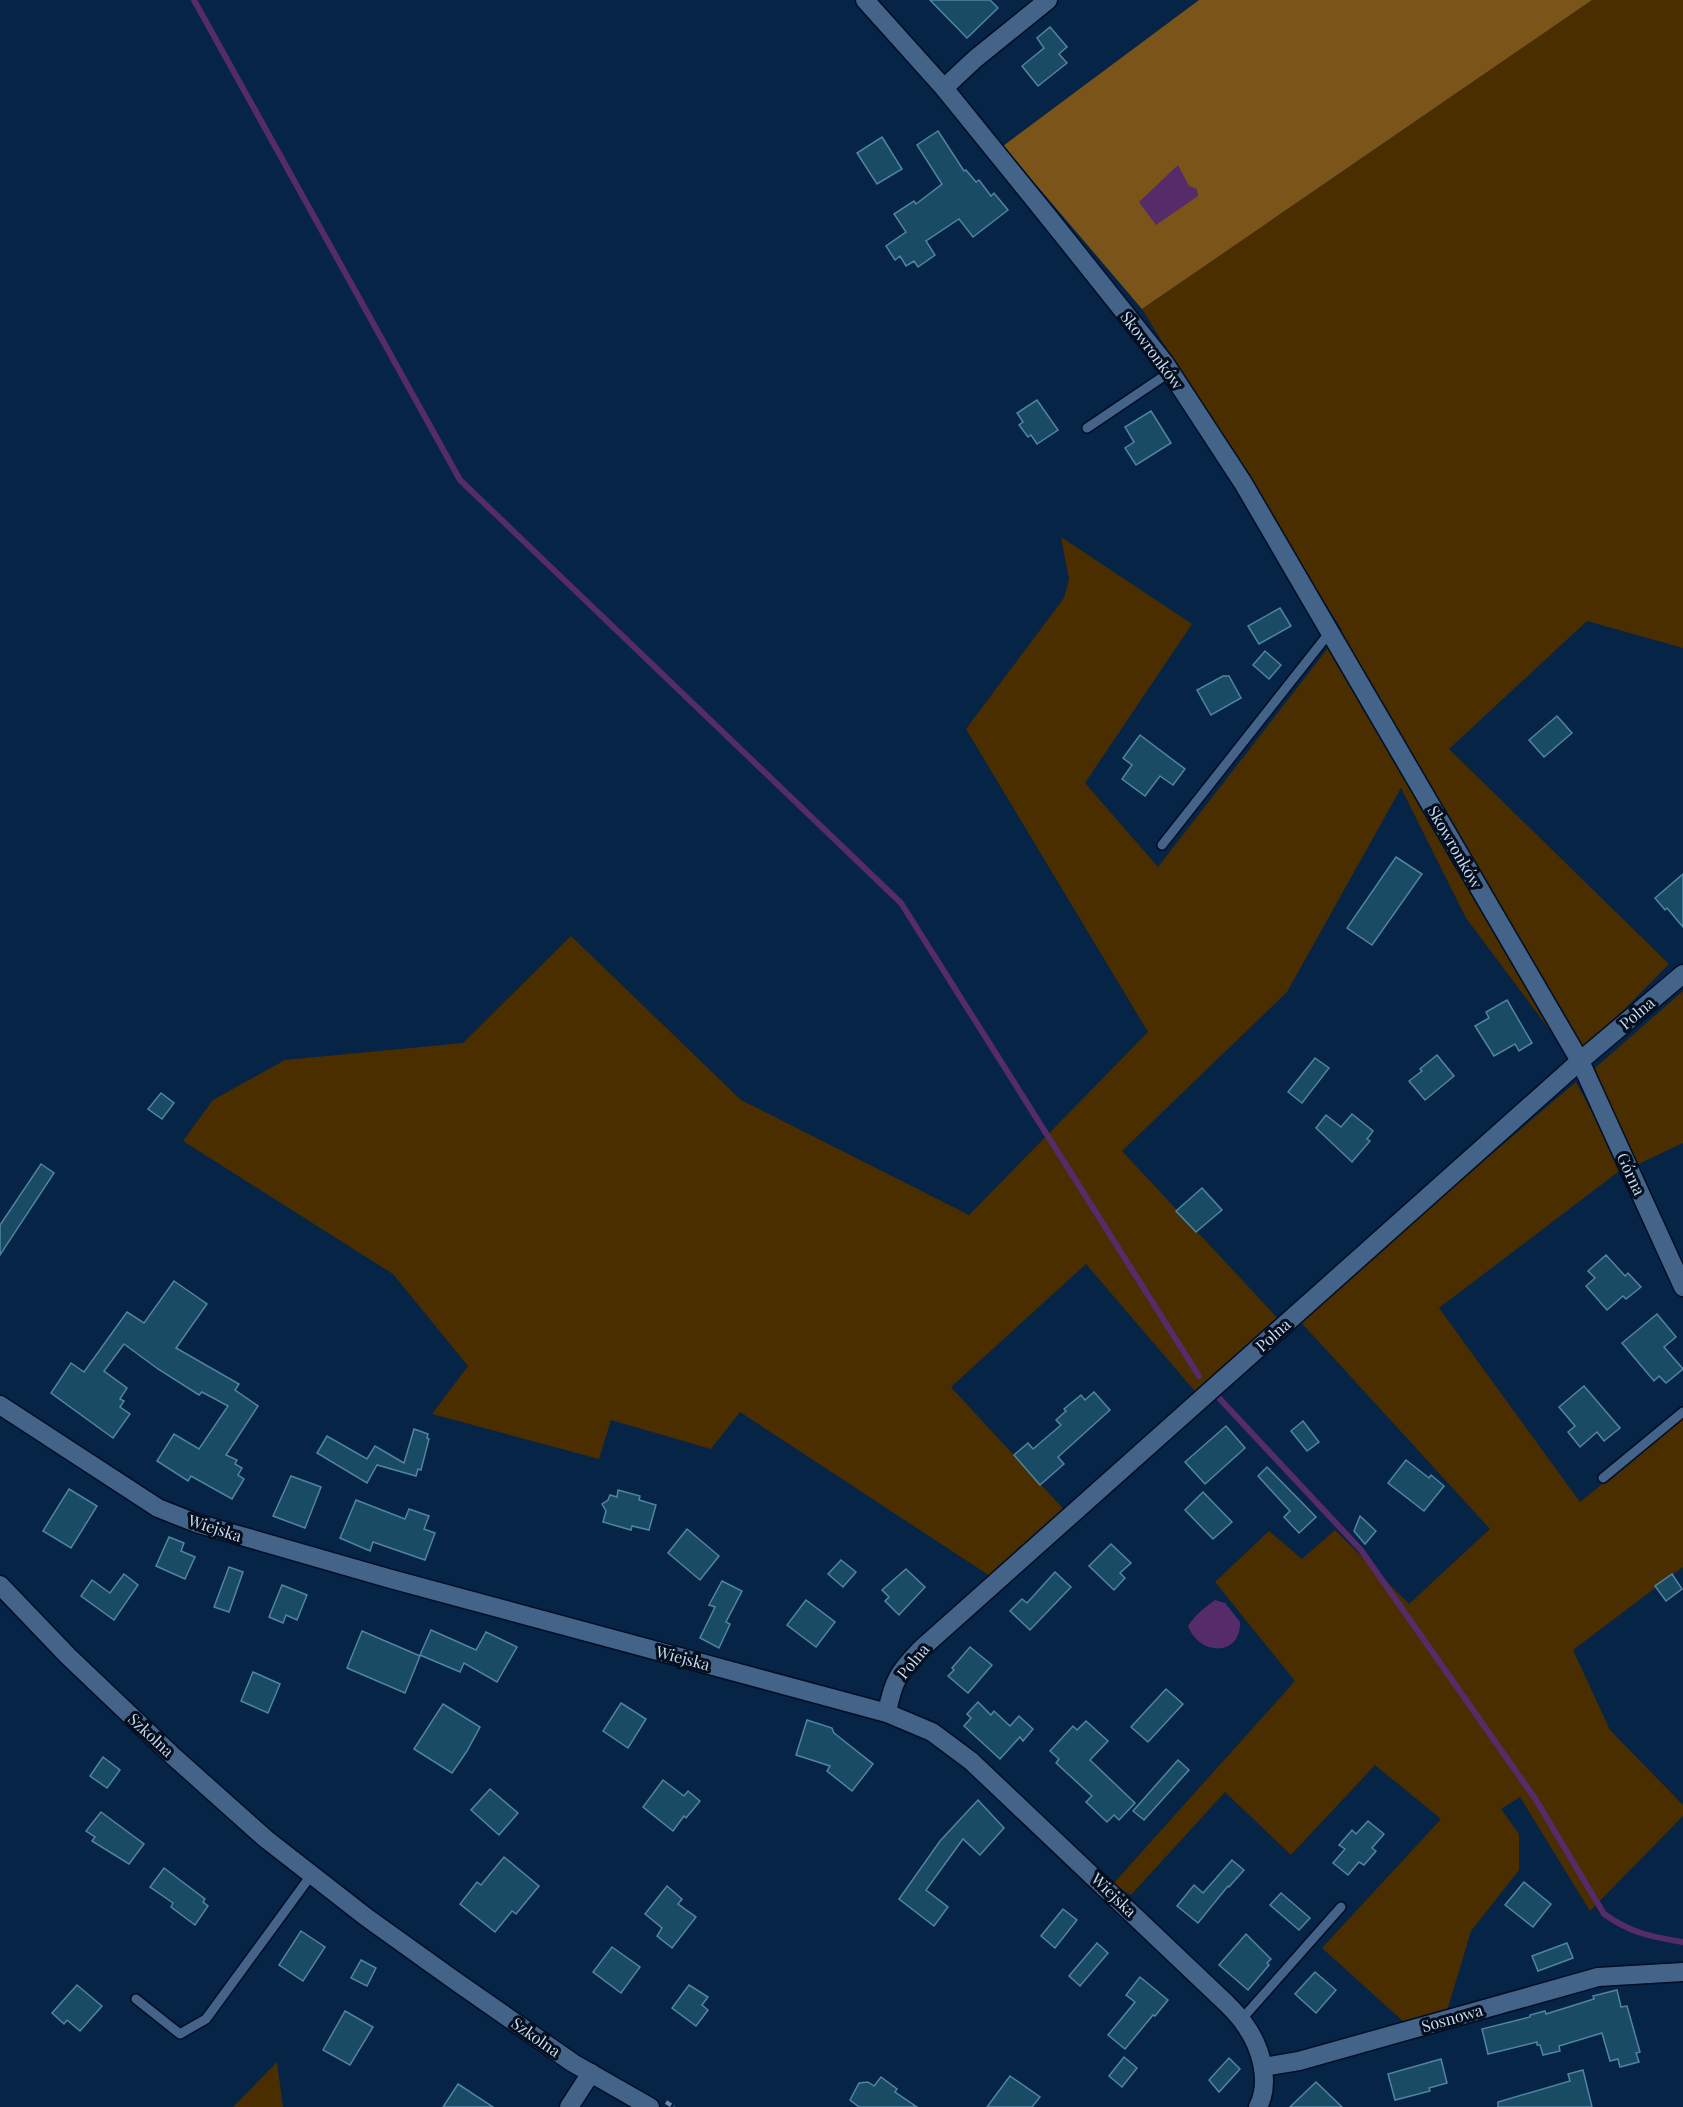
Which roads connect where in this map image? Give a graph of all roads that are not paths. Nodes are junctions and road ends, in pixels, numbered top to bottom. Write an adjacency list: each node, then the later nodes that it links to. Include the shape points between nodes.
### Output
1 (865, 0): 3 (street, Skowronków)
2 (1048, 0): 3 (street)
3 (944, 88): 4 (street, Skowronków)
4 (1170, 372): 5 (lane); 6 (street, Skowronków, via 1243,483)
5 (1087, 428)
6 (1330, 632): 7 (lane); 9 (street, Skowronków)
7 (1162, 845)
8 (1683, 974): 9 (street, Polna)
9 (1580, 1061): 10 (street, Górna); 15 (street, Polna, via 921,1649 900,1671)
10 (1683, 1287)
11 (0, 1405): 15 (street, Wiejska, via 158,1508 196,1523)
12 (1683, 1412): 13 (lane)
13 (1602, 1478)
14 (0, 1585): 16 (street, Szkolna, via 165,1748 266,1839)
15 (887, 1713): 20 (street, Wiejska, via 932,1732 971,1761)
16 (312, 1874): 19 (lane, via 206,2019 180,2034); 22 (street, Szkolna, via 454,1980)
17 (1341, 1906): 20 (lane)
18 (1683, 1972): 21 (street, Sosnowa, via 1598,1977 1299,2061)
19 (136, 2000)
20 (1241, 2020): 21 (street, Wiejska, via 1257,2046)
21 (1263, 2067): 25 (street)
22 (591, 2073): 23 (street); 24 (street, Szkolna)
23 (569, 2107)
24 (650, 2107)
25 (1258, 2107)

